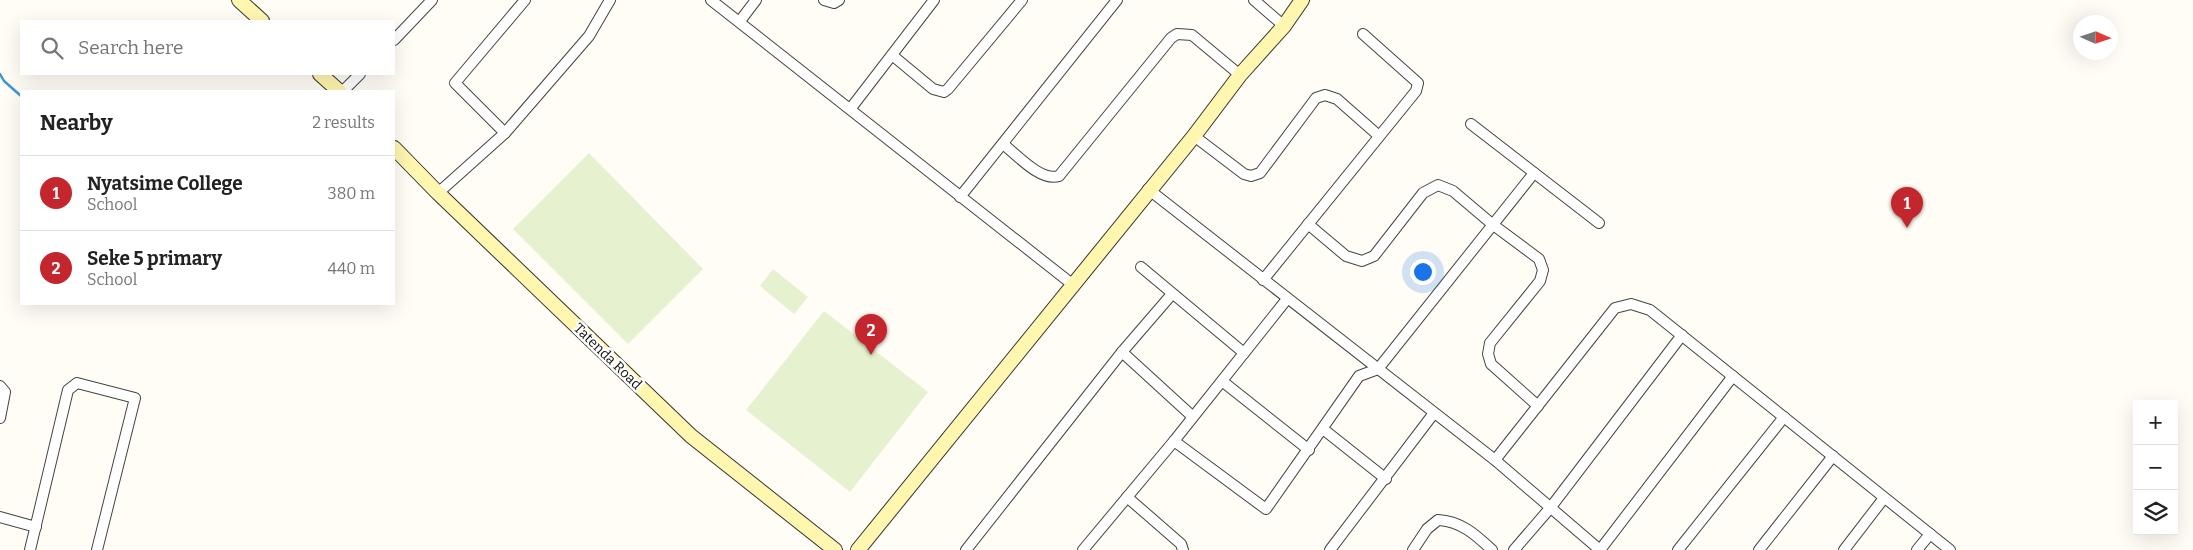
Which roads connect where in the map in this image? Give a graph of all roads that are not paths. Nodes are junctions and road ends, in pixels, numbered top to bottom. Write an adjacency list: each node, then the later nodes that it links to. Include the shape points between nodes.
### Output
1 (239, 0): 14 (street)
2 (432, 0): 18 (street)
3 (525, 0): 27 (street, via 455,84)
4 (610, 0): 27 (street, via 588,36)
5 (711, 0): 15 (street)
6 (756, 0): 15 (street)
7 (824, 0): 8 (street, via 834,3)
8 (839, 0)
9 (934, 0): 19 (street)
10 (1022, 0): 19 (street, via 944,92 933,89)
11 (1117, 0): 30 (street)
12 (1254, 0): 16 (street)
13 (1302, 0): 16 (street)
14 (261, 20)
15 (740, 21): 25 (street)
16 (1284, 26): 22 (street)
17 (1363, 34): 29 (street, via 1418,83 1416,91)
18 (395, 39)
19 (892, 55): 25 (street)
20 (321, 75): 23 (street)
21 (359, 75): 24 (street)
22 (1240, 75): 28 (street); 30 (street, via 1192,35 1178,34 1171,38 1059,176 1043,176)
23 (338, 90)
24 (344, 90)
25 (851, 108): 35 (street)
26 (1471, 124): 32 (street)
27 (505, 133): 34 (street)
28 (1194, 136): 29 (street, via 1251,176 1260,172 1316,98 1325,95 1337,99); 33 (street)
29 (1379, 136): 37 (street)
30 (1003, 144): 35 (street)
31 (395, 149): 34 (street, Tatenda Road)
32 (1534, 173): 36 (street); 38 (street)
33 (1148, 189): 40 (street); 41 (street)
34 (438, 193): 70 (street, Tatenda Road, via 691,436)
35 (960, 198): 41 (street)
36 (1599, 222)
37 (1308, 224): 38 (street, via 1346,256 1362,261 1374,256 1423,193 1438,185 1453,191); 40 (street)
38 (1492, 224): 47 (street); 51 (street, via 1539,259 1543,270 1540,281 1490,343 1488,354 1491,364)
39 (1141, 267): 42 (street)
40 (1263, 280): 43 (street)
41 (1072, 284): 71 (street)
42 (1172, 294): 45 (street); 46 (street)
43 (1287, 299): 46 (street); 47 (street)
44 (1682, 335): 48 (street); 51 (street, via 1650,310 1631,304 1616,308); 64 (street)
45 (1122, 352): 53 (street); 72 (street)
46 (1244, 353): 49 (street)
47 (1378, 370): 52 (street); 56 (street, via 1359,376)
48 (1733, 376): 54 (street); 79 (street)
49 (1222, 381): 53 (street); 58 (street)
50 (0, 386): 55 (street, via 5,397)
51 (1538, 406): 60 (street)
52 (1434, 413): 60 (street); 61 (street)
53 (1192, 416): 57 (street)
54 (1784, 417): 59 (street); 80 (street)
55 (0, 418)
56 (1323, 429): 58 (street); 61 (street)
57 (1174, 441): 58 (street, via 1266,509); 62 (street)
58 (1309, 450)
59 (1833, 456): 63 (street); 81 (street)
60 (1495, 460): 64 (street)
61 (1386, 478): 75 (street)
62 (1127, 497): 73 (street); 74 (street, via 1181,544)
63 (1884, 498): 67 (street); 82 (street)
64 (1551, 507): 78 (street); 79 (street)
65 (0, 517): 66 (street)
66 (36, 527): 68 (street); 69 (street, via 68,390 77,383 135,398)
67 (1930, 534): 83 (street); 84 (street)
68 (30, 550)
69 (97, 550)
70 (835, 550)
71 (858, 550)
72 (966, 550)
73 (1083, 550)
74 (1183, 550)
75 (1330, 550)
76 (1413, 550): 77 (street, via 1427,528 1438,520 1451,520 1470,530)
77 (1492, 550)
78 (1514, 550)
79 (1600, 550)
80 (1678, 550)
81 (1759, 550)
82 (1844, 550)
83 (1917, 550)
84 (1950, 550)

